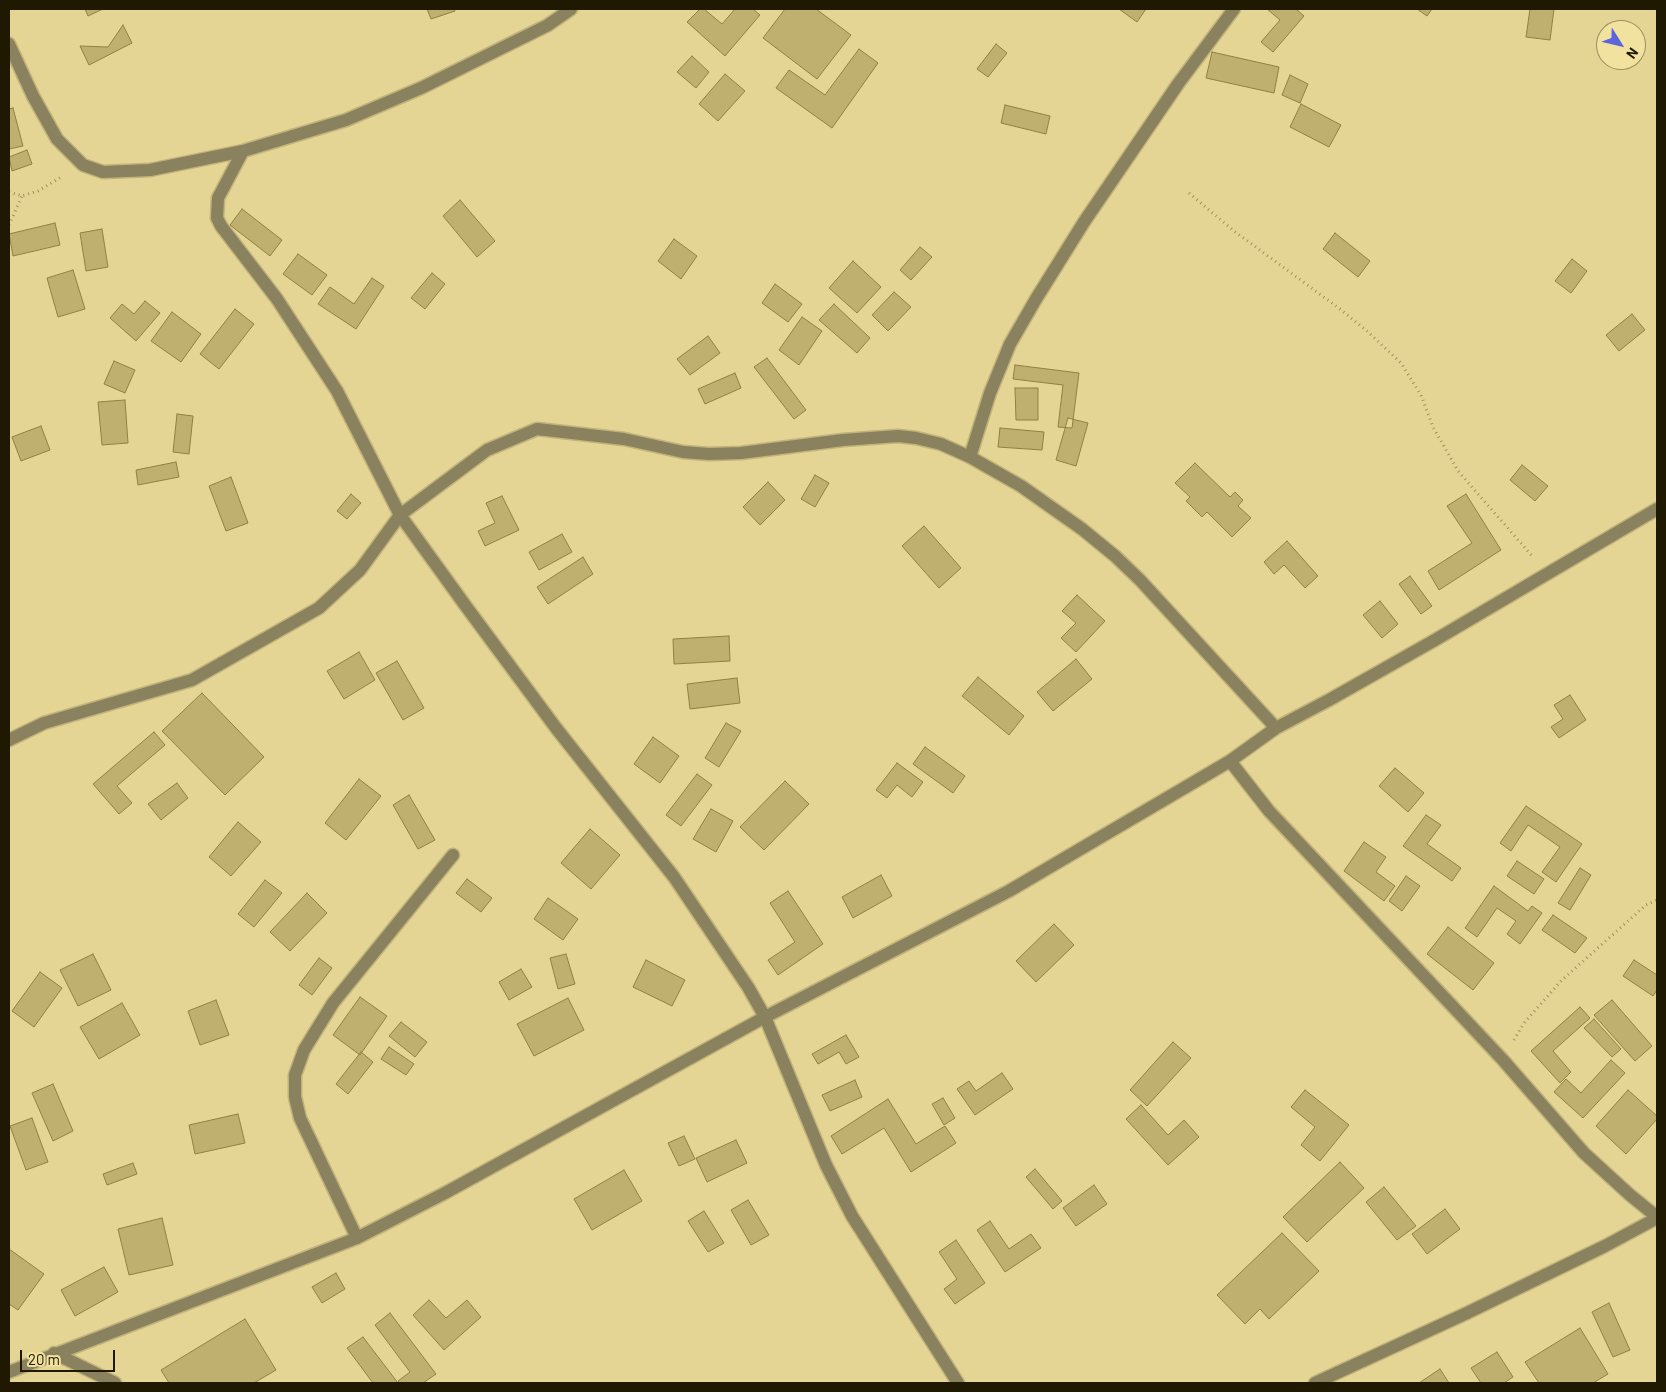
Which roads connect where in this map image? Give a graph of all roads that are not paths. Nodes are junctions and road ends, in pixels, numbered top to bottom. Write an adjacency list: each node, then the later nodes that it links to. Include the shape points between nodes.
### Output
1 (571, 9): 4 (street, via 548,25 421,88 346,120)
2 (1234, 9): 5 (street, via 1178,84 1036,298 1010,344 990,393)
3 (9, 44): 4 (street, via 57,139 83,165 103,172 150,170)
4 (243, 151): 7 (street, via 218,198 220,226 277,299 337,391)
5 (970, 457): 7 (street, via 941,444 898,436 709,454 683,452 624,439 537,429 487,450); 8 (street, via 1043,500 1115,556)
6 (1657, 509): 8 (street, via 1346,691)
7 (400, 515): 9 (street, via 360,570 319,608 283,629 192,680 44,723); 12 (street, via 556,728 674,877)
8 (1276, 728): 10 (street)
9 (9, 740)
10 (1230, 761): 12 (street, via 1009,891); 13 (street, via 1269,811 1503,1060 1584,1153)
11 (453, 855): 14 (street, via 333,1003 304,1050 295,1075 295,1097 300,1118)
12 (765, 1017): 14 (street); 18 (street, via 826,1165 852,1216)
13 (1657, 1217): 19 (street, via 1467,1313)
14 (357, 1238): 15 (street)
15 (54, 1353): 16 (street); 17 (street)
16 (9, 1372)
17 (115, 1383)
18 (958, 1383)
19 (1315, 1383)

